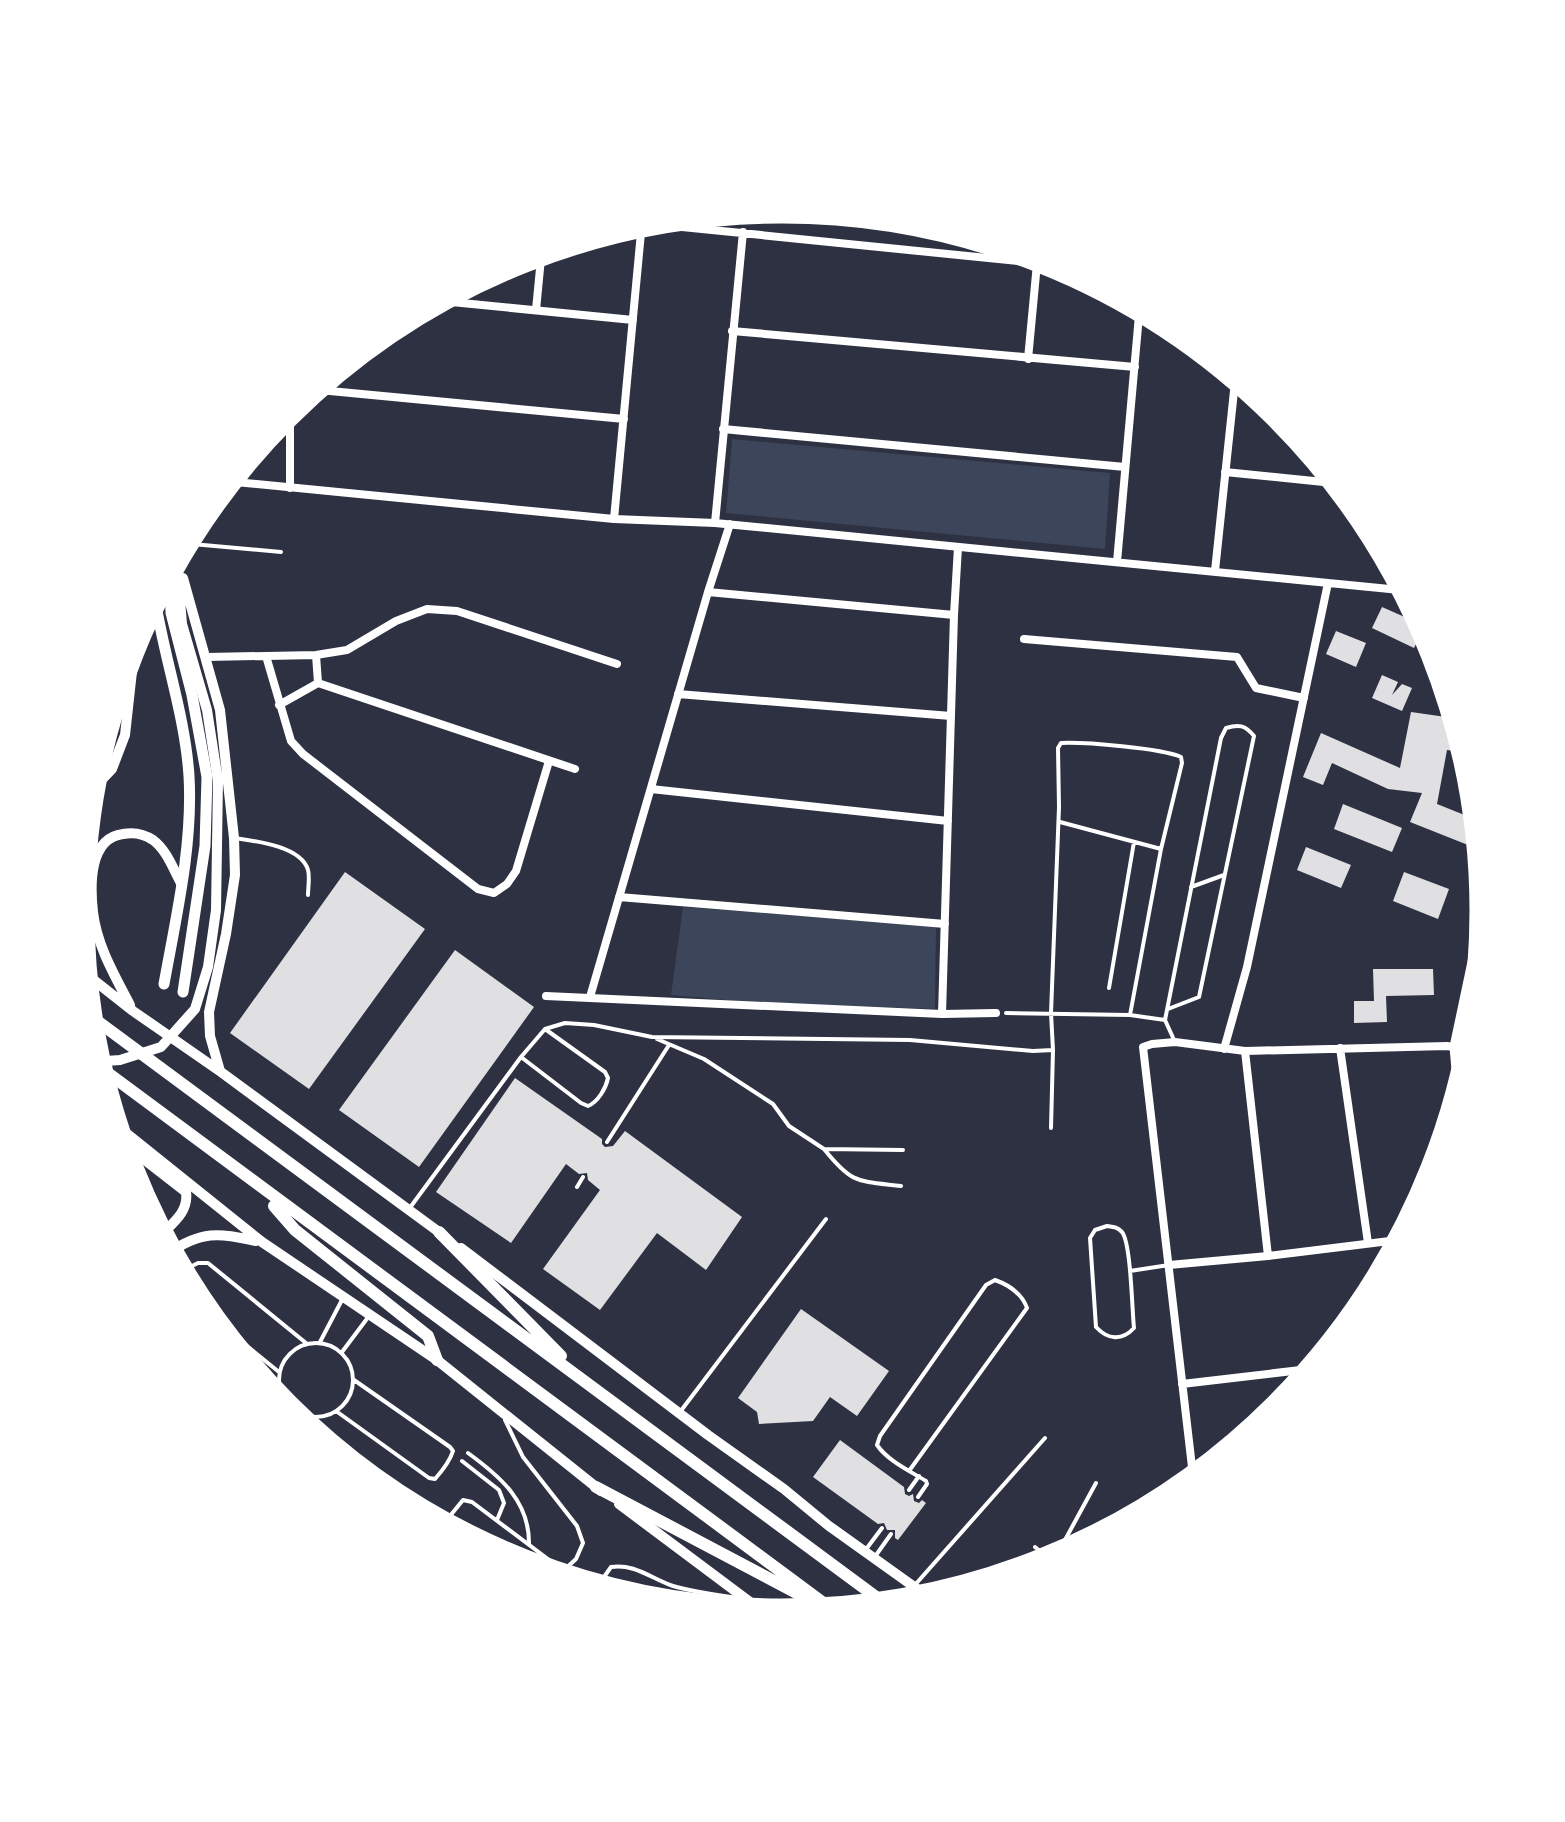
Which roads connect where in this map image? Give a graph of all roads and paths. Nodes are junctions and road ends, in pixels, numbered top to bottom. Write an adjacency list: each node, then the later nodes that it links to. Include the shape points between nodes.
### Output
1 (697, 226): 2 (street)
2 (743, 232): 4 (street); 11 (street)
3 (641, 236): 9 (street)
4 (990, 254)
5 (540, 266): 8 (street)
6 (1037, 270): 12 (street)
7 (458, 302): 8 (street)
8 (536, 310): 9 (street)
9 (633, 320): 16 (street)
10 (1139, 320): 13 (street)
11 (732, 331): 12 (street); 18 (street)
12 (1028, 359): 13 (street)
13 (1134, 367): 19 (street)
14 (329, 391): 16 (street)
15 (1235, 391): 20 (street)
16 (624, 419): 24 (street)
17 (290, 428): 23 (street)
18 (722, 429): 19 (street); 25 (street)
19 (1126, 467): 30 (street)
20 (1226, 472): 21 (street); 31 (street)
21 (1322, 482)
22 (242, 483): 23 (street)
23 (290, 488): 24 (street)
24 (614, 519): 25 (street)
25 (715, 523): 26 (street)
26 (730, 524): 28 (street); 36 (street)
27 (199, 545): 29 (lane)
28 (958, 546): 30 (street); 38 (street)
29 (280, 552)
30 (1116, 562): 31 (street)
31 (1215, 572): 34 (street)
32 (181, 574): 43 (street)
33 (178, 580): 94 (street, via 218,781 216,910 194,1009 161,1047)
34 (1328, 583): 35 (street); 48 (street)
35 (1392, 589)
36 (708, 592): 38 (street); 47 (street)
37 (170, 594): 72 (main road, via 207,777 205,846)
38 (954, 615): 50 (street)
39 (158, 619): 62 (main road, via 189,778)
40 (1024, 639): 48 (street, via 1237,657 1256,688)
41 (316, 655): 42 (street); 44 (street, via 347,650 427,609 457,611); 45 (street)
42 (266, 656): 43 (street); 49 (street)
43 (206, 658): 57 (street, via 220,710)
44 (617, 664)
45 (318, 683): 49 (street); 51 (street)
46 (130, 687): 53 (street, via 125,735)
47 (678, 694): 50 (street); 54 (street)
48 (1304, 698): 90 (street)
49 (279, 705): 51 (street, via 290,741 303,754 478,888 494,893 516,871)
50 (951, 716): 55 (street)
51 (549, 761): 52 (street)
52 (575, 770)
53 (106, 775)
54 (651, 790): 55 (street); 65 (street)
55 (948, 821): 67 (street)
56 (1058, 822): 58 (lane); 59 (lane, via 1061,743 1175,754 1182,763); 78 (lane)
57 (234, 838): 64 (lane, via 298,855 308,869); 96 (street, via 235,875 209,1012)
58 (1134, 842): 59 (lane); 71 (lane)
59 (1162, 848): 80 (lane)
60 (94, 869): 62 (street, via 104,841 132,833 155,841)
61 (1224, 875): 63 (lane); 63 (lane, via 1254,736 1238,724 1220,738); 75 (lane, via 1199,997)
62 (182, 886): 70 (main road)
63 (1191, 888): 75 (lane)
64 (308, 896)
65 (620, 896): 67 (street); 74 (street)
66 (93, 898): 76 (street, via 104,953)
67 (944, 924): 79 (street)
68 (1469, 977): 87 (main road)
69 (96, 982): 76 (street)
70 (164, 984)
71 (1109, 988)
72 (183, 992)
73 (546, 996): 74 (street)
74 (590, 998): 79 (street)
75 (1168, 1009): 81 (lane)
76 (133, 1011): 96 (street)
77 (1001, 1013): 78 (lane); 79 (street)
78 (1051, 1013): 80 (lane); 91 (lane)
79 (942, 1014)
80 (1130, 1015): 81 (lane)
81 (1165, 1020): 85 (lane)
82 (102, 1025): 132 (main road)
83 (545, 1029): 84 (lane, via 565,1023); 93 (lane); 93 (lane, via 608,1078 594,1103 581,1103)
84 (652, 1036): 86 (lane); 91 (lane, via 910,1040)
85 (1175, 1042): 90 (street); 117 (street, via 1143,1047)
86 (670, 1045): 100 (lane); 101 (lane, via 773,1104 789,1126)
87 (1454, 1046): 88 (street); 89 (street); 95 (main road)
88 (1459, 1047)
89 (1340, 1048): 92 (street); 114 (street)
90 (1224, 1049): 92 (street)
91 (1053, 1050): 98 (lane)
92 (1244, 1051): 116 (street)
93 (521, 1057): 108 (lane)
94 (109, 1061)
95 (1456, 1061)
96 (221, 1072): 108 (street)
97 (113, 1077): 105 (main road)
98 (1051, 1128)
99 (131, 1137): 113 (street)
100 (607, 1142)
101 (824, 1148): 102 (lane); 106 (lane, via 856,1181)
102 (903, 1150)
103 (137, 1154): 110 (street, via 186,1192 184,1211)
104 (583, 1177): 107 (lane)
105 (256, 1185): 126 (main road, via 295,1230 428,1336); 165 (main road)
106 (901, 1186)
107 (577, 1187)
108 (409, 1210): 111 (street)
109 (826, 1218): 135 (lane)
110 (169, 1226)
111 (439, 1232): 132 (main road); 135 (street)
112 (1388, 1241): 114 (street)
113 (262, 1242): 115 (street, via 218,1233); 120 (street)
114 (1368, 1243): 116 (street)
115 (180, 1247)
116 (1268, 1256): 117 (street)
117 (1169, 1265): 119 (lane); 131 (street)
118 (192, 1267): 123 (lane, via 208,1263)
119 (1130, 1270): 119 (lane, via 1134,1328 1127,1336 1103,1335 1096,1327 1090,1238 1095,1230 1107,1226 1125,1235)
120 (344, 1297): 121 (street); 122 (lane)
121 (370, 1314): 125 (lane); 126 (street)
122 (320, 1342): 123 (lane); 125 (lane)
123 (306, 1343): 128 (lane, via 288,1354)
124 (248, 1347): 128 (lane)
125 (342, 1352): 129 (lane)
126 (437, 1360): 133 (street)
127 (1297, 1370): 131 (street)
128 (279, 1372): 130 (lane)
129 (354, 1380): 134 (lane); 134 (lane, via 450,1447 452,1456 440,1474 428,1478)
130 (279, 1382)
131 (1182, 1384): 141 (street)
132 (590, 1386): 162 (main road)
133 (498, 1406): 145 (street); 158 (lane, via 523,1457 578,1526 583,1543)
134 (336, 1412): 137 (lane)
135 (680, 1412): 156 (street)
136 (313, 1416): 137 (lane)
137 (317, 1417)
138 (1045, 1438): 160 (lane)
139 (468, 1453): 153 (lane, via 509,1486 523,1509)
140 (462, 1461): 149 (lane, via 499,1490 504,1503)
141 (1192, 1466)
142 (909, 1470): 142 (lane, via 880,1451 880,1436 986,1284 1003,1283 1027,1308); 143 (lane)
143 (919, 1476): 146 (lane); 147 (lane, via 927,1484)
144 (1096, 1484): 152 (lane)
145 (596, 1487): 163 (street); 164 (main road)
146 (909, 1490)
147 (918, 1497)
148 (450, 1516): 149 (lane, via 463,1500)
149 (497, 1521): 153 (lane)
150 (882, 1528): 156 (lane)
151 (890, 1534): 156 (lane)
152 (1064, 1540)
153 (530, 1545): 157 (lane)
154 (1035, 1547): 155 (lane)
155 (1039, 1551)
156 (870, 1554): 160 (street)
157 (549, 1560)
158 (569, 1566)
159 (605, 1577): 163 (lane, via 625,1565 683,1588)
160 (914, 1586): 161 (street)
161 (917, 1588)
162 (873, 1595)
163 (746, 1599)
164 (812, 1600)
165 (819, 1600)

